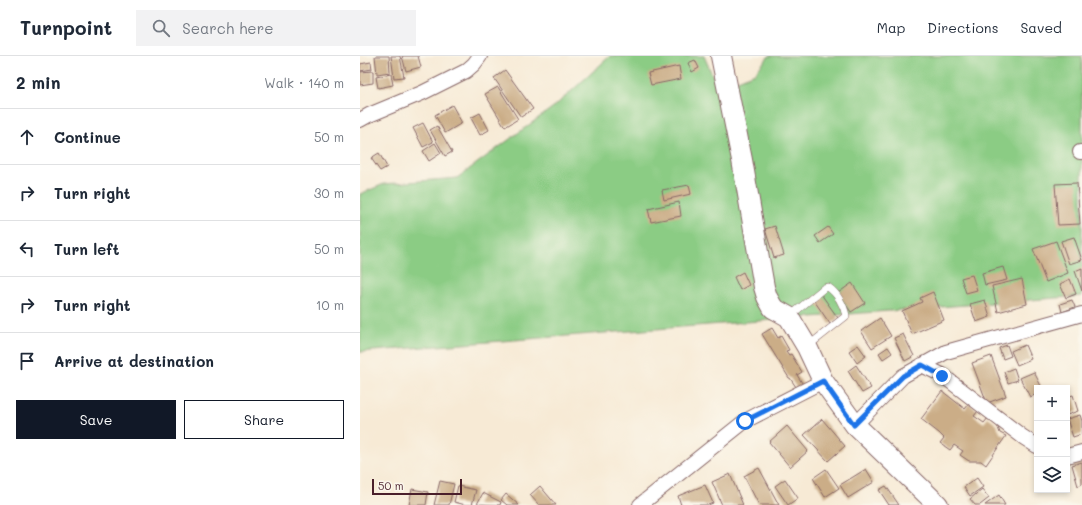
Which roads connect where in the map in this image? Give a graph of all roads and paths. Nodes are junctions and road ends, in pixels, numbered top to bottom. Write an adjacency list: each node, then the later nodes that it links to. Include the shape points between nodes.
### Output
1 (480, 56): 3 (street, via 466,71)
2 (721, 56): 5 (street, via 764,287 773,308)
3 (360, 120)
4 (1082, 314): 7 (street, via 946,352)
5 (789, 317): 6 (street); 6 (lane, via 828,287 844,307 846,316)
6 (807, 348): 8 (street)
7 (922, 365): 9 (street, via 903,376); 10 (street, via 942,376)
8 (823, 381): 9 (street); 13 (street, via 745,421)
9 (854, 425): 14 (street)
10 (1034, 444)
11 (1082, 452): 12 (street)
12 (1070, 455)
13 (640, 505)
14 (938, 505)

